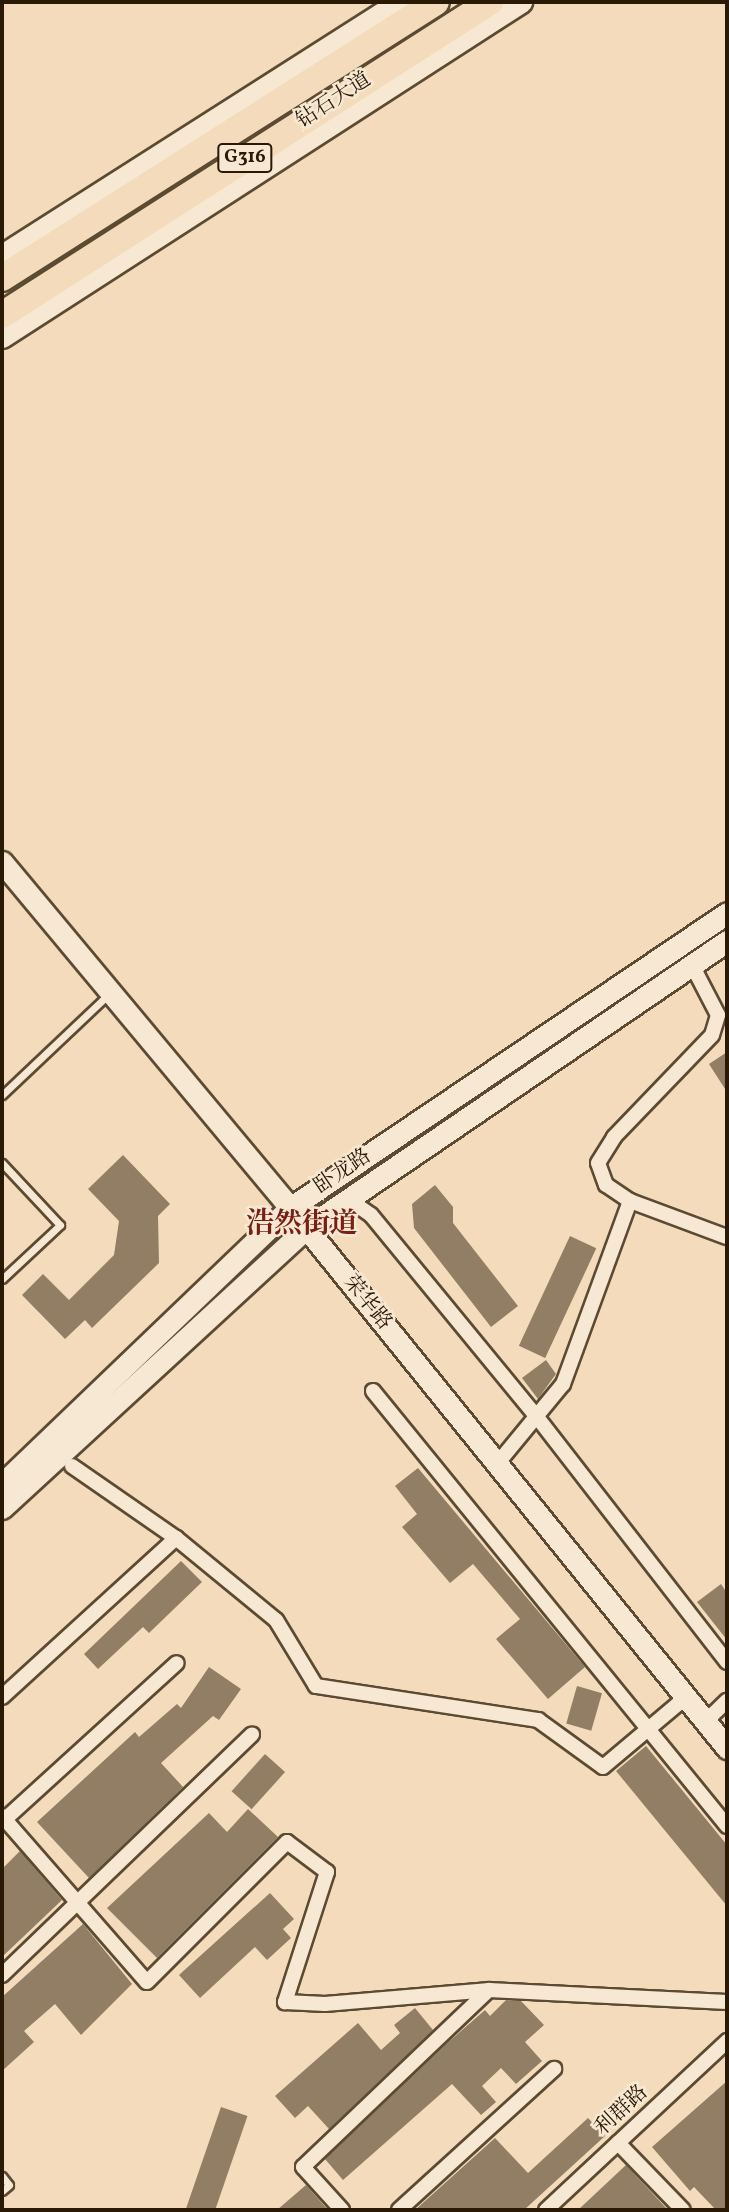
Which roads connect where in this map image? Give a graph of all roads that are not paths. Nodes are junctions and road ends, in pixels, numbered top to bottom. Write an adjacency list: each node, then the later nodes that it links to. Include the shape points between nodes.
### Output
1 (399, 2): 5 (main road)
2 (436, 2): 5 (highway, 钻石大道 / G316)
3 (490, 2): 6 (highway, 钻石大道 / G316)
4 (521, 2): 6 (main road)
5 (303, 74): 7 (highway, 钻石大道 / G316)
6 (367, 90): 10 (highway, 钻石大道 / G316); 11 (main road)
7 (78, 218): 8 (main road); 9 (highway, 钻石大道 / G316)
8 (2, 255)
9 (2, 278)
10 (2, 315)
11 (2, 337)
12 (2, 862): 16 (main road, 荣华路)
13 (727, 912): 21 (main road, 卧龙路)
14 (727, 941): 15 (main road, 卧龙路)
15 (692, 965): 19 (main road, 卧龙路); 20 (street, via 718,1015 712,1035 614,1137 598,1163 606,1185)
16 (110, 993): 17 (lane); 21 (main road, 荣华路)
17 (2, 1095)
18 (2, 1163): 24 (lane, via 60,1225)
19 (348, 1199): 22 (main road, 卧龙路); 26 (street, via 371,1215)
20 (630, 1200): 23 (street); 26 (street, via 564,1384)
21 (290, 1208): 22 (main road, 荣华路); 29 (main road, 卧龙路)
22 (306, 1228): 27 (main road, 荣华路); 30 (main road, 卧龙路)
23 (727, 1237)
24 (2, 1279)
25 (373, 1391): 38 (street)
26 (537, 1417): 27 (street); 32 (street)
27 (497, 1464): 35 (main road, 荣华路)
28 (72, 1466): 31 (street)
29 (2, 1484)
30 (2, 1508)
31 (176, 1538): 34 (street); 38 (street, via 276,1620 316,1686 538,1720 603,1767)
32 (727, 1662)
33 (177, 1663): 41 (street)
34 (2, 1697)
35 (686, 1697): 37 (main road, 荣华路); 38 (street)
36 (727, 1702): 37 (street)
37 (706, 1721): 40 (main road, 荣华路)
38 (647, 1730): 42 (street)
39 (252, 1734): 43 (street)
40 (727, 1748)
41 (3, 1819): 43 (street)
42 (727, 1826)
43 (77, 1902): 44 (street); 45 (street, via 147,1982 287,1842 327,1872 285,2002 325,2004)
44 (2, 1975)
45 (489, 1990): 46 (street); 52 (street, via 303,2167)
46 (727, 2001)
47 (727, 2041): 49 (street, 利群路)
48 (554, 2069): 53 (street)
49 (618, 2143): 54 (street, 利群路); 55 (street)
50 (2, 2176): 51 (lane, via 9,2185)
51 (2, 2191)
52 (342, 2210)
53 (399, 2210)
54 (546, 2210)
55 (683, 2210)

